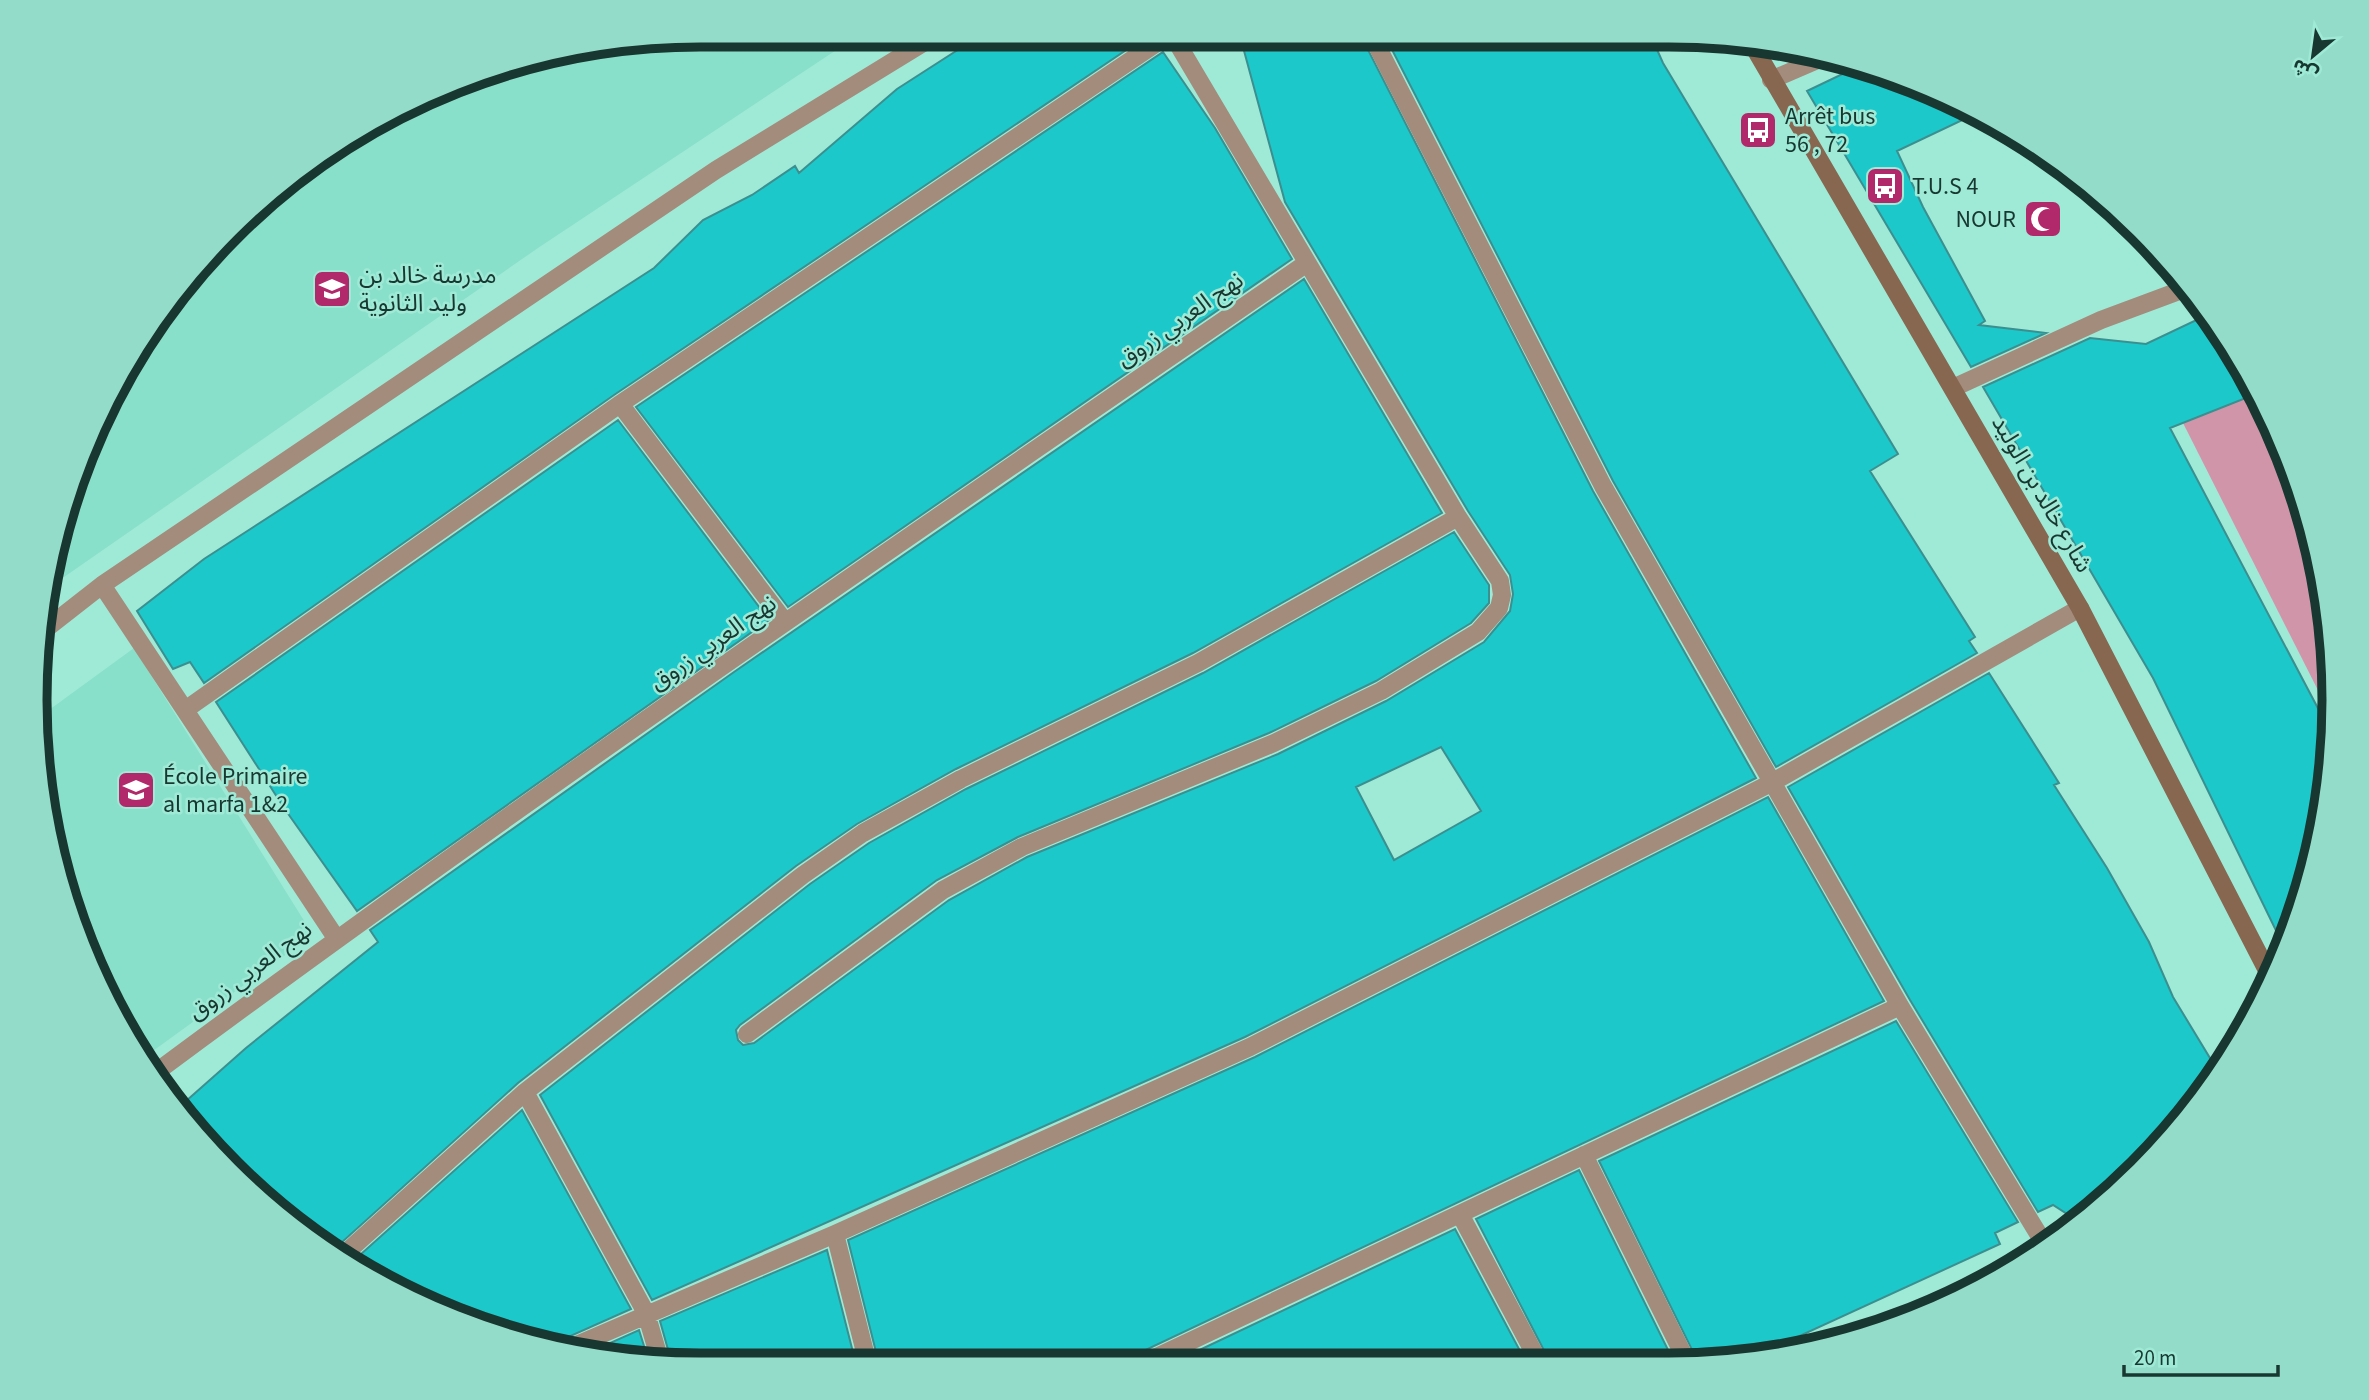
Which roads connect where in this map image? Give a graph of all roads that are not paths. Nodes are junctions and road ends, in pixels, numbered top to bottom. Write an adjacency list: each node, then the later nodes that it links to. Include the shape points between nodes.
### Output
1 (916, 47): 13 (street, via 716,170)
2 (1151, 47): 11 (street)
3 (1179, 47): 8 (street)
4 (1378, 47): 18 (street, via 1603,486)
5 (1757, 54): 7 (street, شارع خالد بن الوليد)
6 (1810, 63): 7 (street)
7 (1772, 80): 10 (street, شارع خالد بن الوليد)
8 (1307, 263): 12 (street); 15 (street, نهج العربي زروق)
9 (2178, 292): 10 (street, via 2101,320)
10 (1953, 388): 14 (street, شارع خالد بن الوليد)
11 (620, 404): 15 (street); 17 (street)
12 (1458, 517): 22 (street, via 1500,581 1499,608 1478,632 1381,691 1274,743 1022,847 943,890); 24 (street, via 1198,663 961,779 863,833 803,874)
13 (102, 585): 16 (street); 17 (street)
14 (2080, 608): 18 (street); 20 (street, شارع خالد بن الوليد)
15 (785, 622): 19 (street, نهج العربي زروق)
16 (52, 624)
17 (185, 710): 19 (street)
18 (1771, 783): 21 (street); 27 (street, via 1250,1047)
19 (336, 939): 23 (street, نهج العربي زروق)
20 (2265, 966)
21 (1900, 1006): 25 (street); 28 (street)
22 (747, 1034)
23 (161, 1069)
24 (525, 1092): 29 (street); 30 (street)
25 (1584, 1155): 26 (street); 33 (street)
26 (1460, 1213): 35 (street); 36 (street)
27 (835, 1234): 30 (street); 34 (street)
28 (2040, 1237)
29 (349, 1250)
30 (646, 1312): 31 (street); 32 (street)
31 (583, 1342)
32 (657, 1351)
33 (1682, 1352)
34 (865, 1353)
35 (1165, 1353)
36 (1534, 1353)

